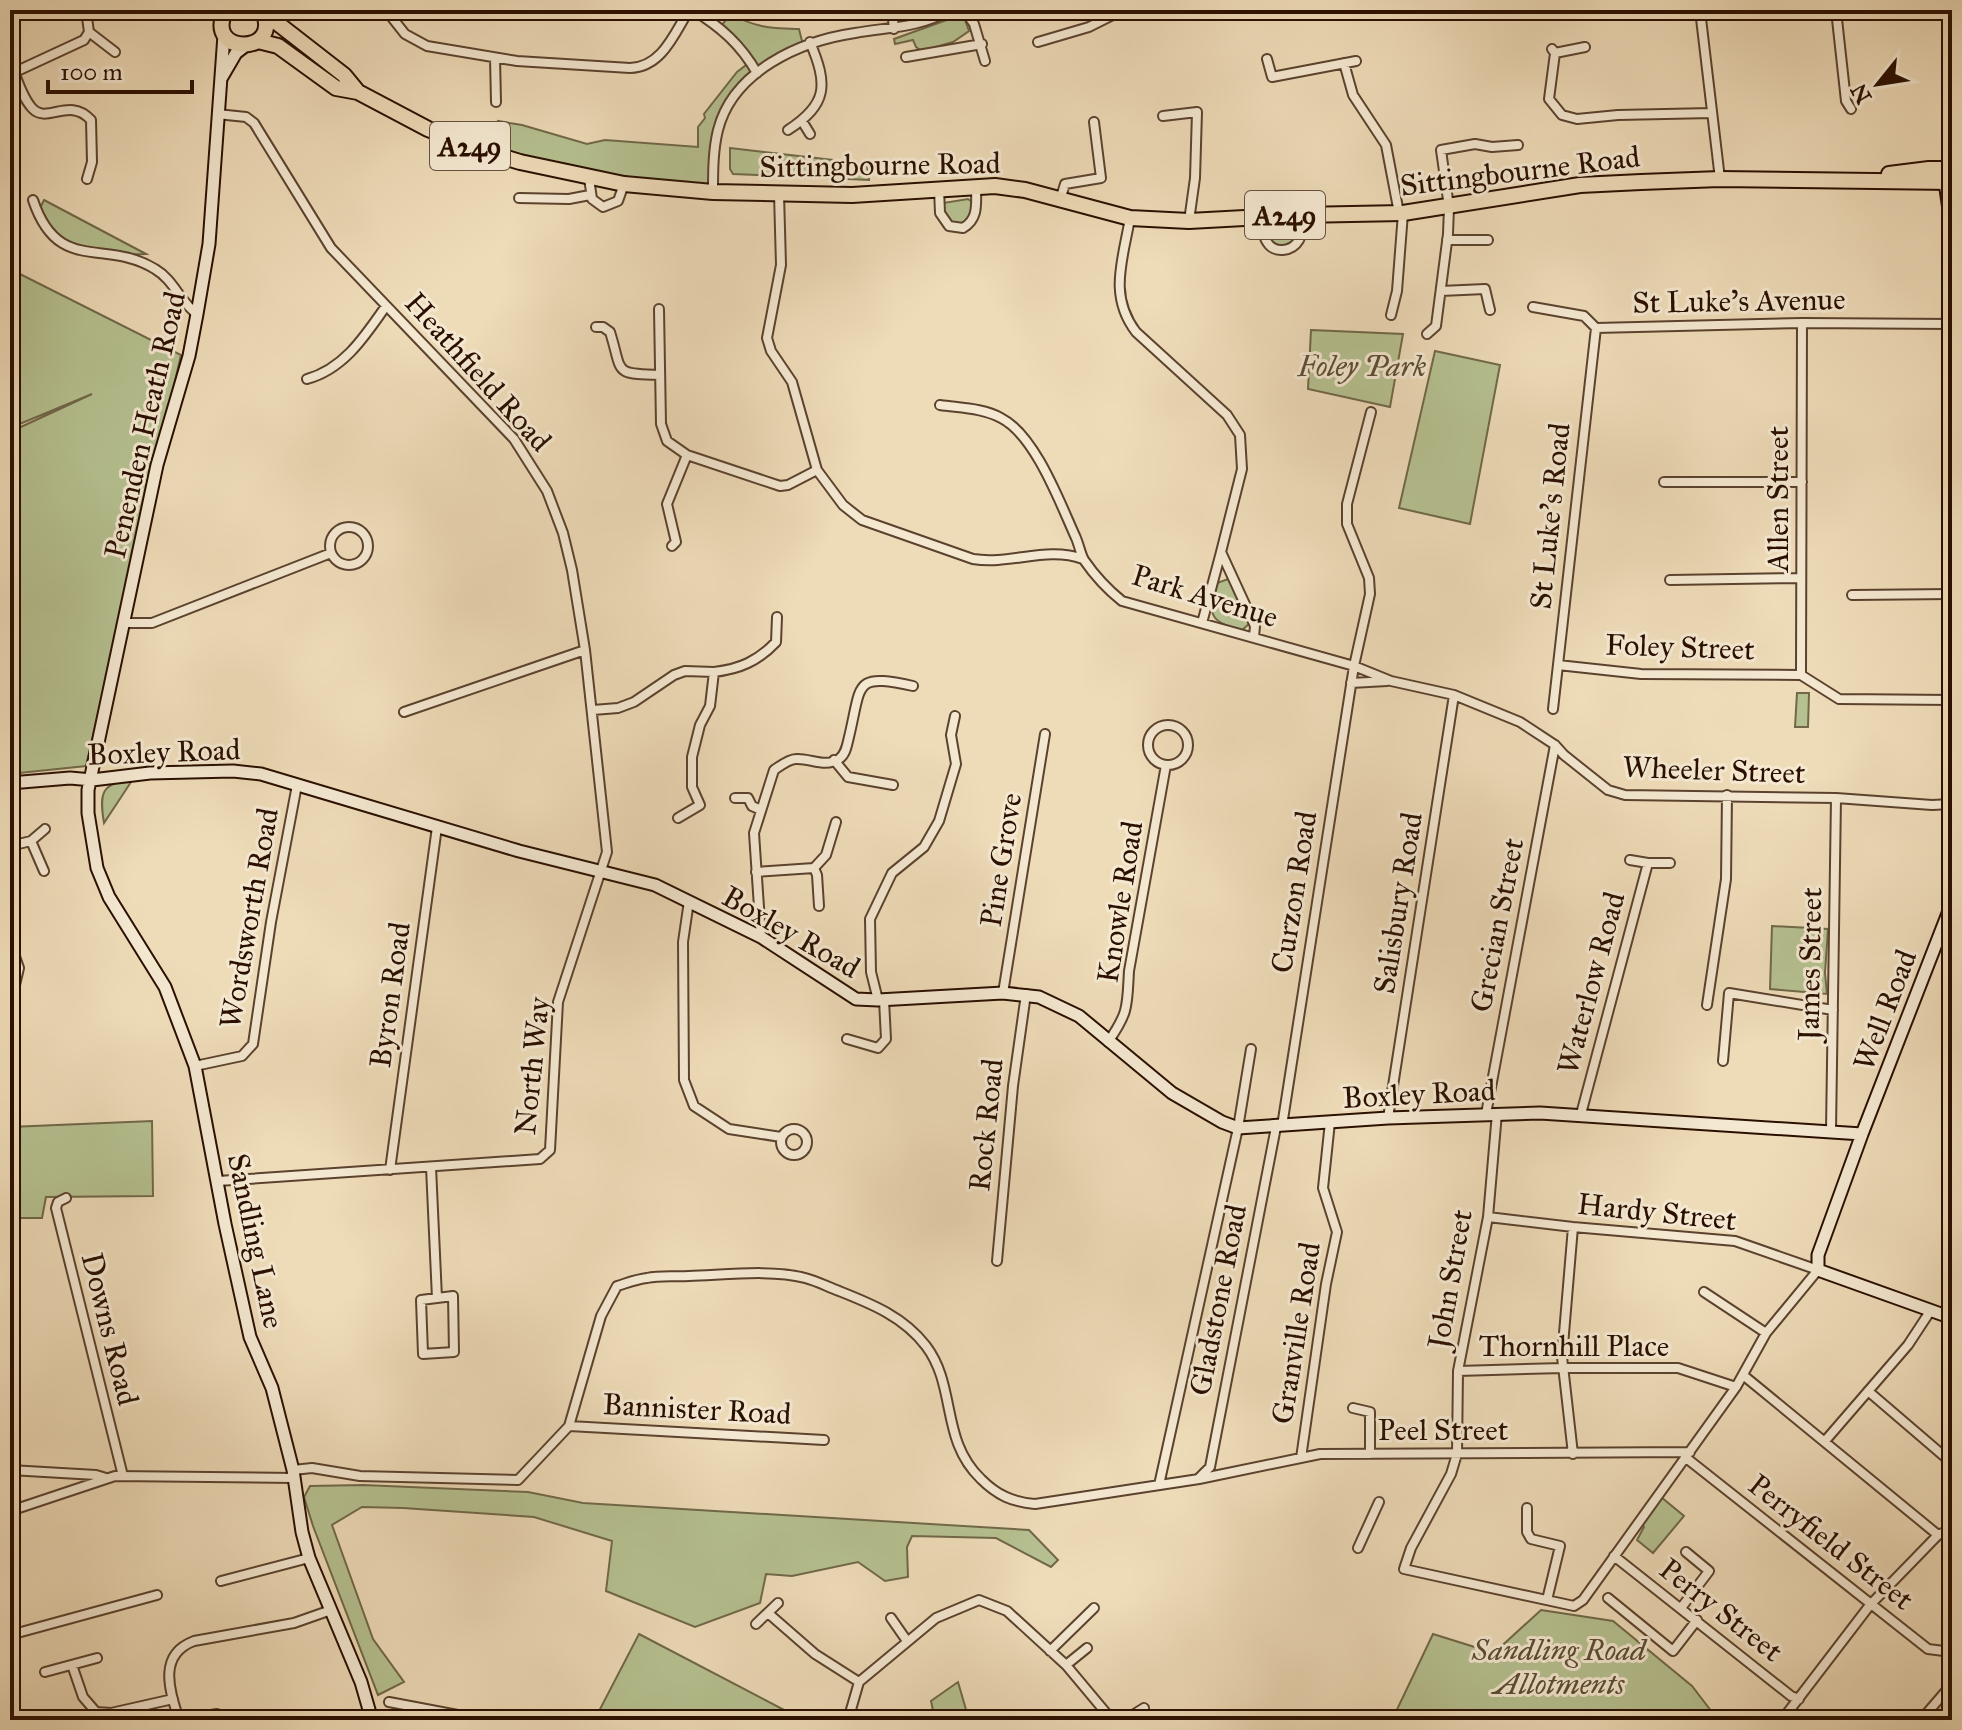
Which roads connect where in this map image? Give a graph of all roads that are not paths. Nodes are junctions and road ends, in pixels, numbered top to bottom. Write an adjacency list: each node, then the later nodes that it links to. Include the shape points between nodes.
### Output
1 (86, 10): 13 (street)
2 (386, 10): 22 (street, via 418,43)
3 (691, 10): 22 (street, via 659,56 644,67); 29 (street, via 720,27)
4 (892, 10): 12 (street)
5 (950, 10): 12 (street)
6 (964, 10): 18 (street)
7 (1123, 10): 16 (street, via 1059,41)
8 (1700, 10): 34 (street)
9 (1836, 10): 33 (street)
10 (263, 11): 17 (highway, via 266,25); 31 (highway, Sittingbourne Road / A249)
11 (221, 13): 14 (highway)
12 (894, 29): 15 (street)
13 (89, 32): 20 (street); 28 (street, via 74,45)
14 (224, 35): 17 (highway, Sittingbourne Road, via 233,43); 30 (street, Penenden Heath Road)
15 (810, 42): 29 (street); 37 (street, via 821,89 816,107)
16 (1038, 42)
17 (251, 43): 30 (street, Penenden Heath Road, via 236,53); 31 (highway, Sittingbourne Road / A249, via 278,46 336,88)
18 (982, 44): 21 (street); 25 (street)
19 (1585, 47): 34 (street, via 1553,51 1549,99 1562,115 1577,119)
20 (115, 52)
21 (910, 53)
22 (495, 58): 32 (street)
23 (1267, 59): 27 (street, via 1272,77)
24 (10, 61): 28 (street)
25 (985, 61)
26 (1356, 61): 27 (street)
27 (1344, 63): 56 (street, via 1353,95 1386,145)
28 (15, 72): 44 (street, via 37,113 70,109 89,117 92,162)
29 (757, 73): 49 (street, via 733,97 722,118)
30 (222, 78): 35 (street, Penenden Heath Road)
31 (358, 92): 43 (highway, Sittingbourne Road / A249, via 477,149)
32 (496, 102)
33 (1851, 109)
34 (1712, 113): 45 (street)
35 (217, 114): 66 (street, Heathfield Road, via 254,123 320,233); 70 (street, Penenden Heath Road, via 209,244)
36 (1163, 116): 61 (street, via 1197,112)
37 (802, 121): 39 (street); 40 (street)
38 (1094, 122): 54 (street, via 1101,178 1065,184)
39 (788, 130)
40 (810, 134)
41 (1518, 145): 55 (street, via 1441,150)
42 (1951, 174): 45 (highway, Sittingbourne Road / A249, via 1802,182); 59 (street)
43 (589, 178): 46 (highway, Sittingbourne Road / A249); 51 (street)
44 (87, 179)
45 (1720, 179): 55 (highway, Sittingbourne Road / A249, via 1580,185)
46 (624, 184): 49 (highway, Sittingbourne Road / A249); 51 (street, via 618,201 610,206 597,204)
47 (976, 186): 48 (highway, Sittingbourne Road / A249); 48 (street, via 976,213 963,228 942,219); 54 (highway, Sittingbourne Road / A249, via 1025,190)
48 (939, 189): 50 (highway, Sittingbourne Road / A249)
49 (713, 192): 50 (highway, Sittingbourne Road / A249)
50 (779, 194): 82 (street, via 781,265 767,338 792,382)
51 (590, 195): 52 (street)
52 (519, 198)
53 (33, 200): 70 (street, via 44,227 57,240 157,269)
54 (1060, 200): 60 (highway, Sittingbourne Road / A249)
55 (1449, 207): 56 (highway, Sittingbourne Road / A249); 62 (street)
56 (1401, 213): 57 (highway, Sittingbourne Road / A249); 71 (street)
57 (1300, 215): 58 (highway, Sittingbourne Road / A249); 58 (street, via 1300,237 1285,250 1266,240)
58 (1264, 216): 61 (highway, Sittingbourne Road / A249)
59 (1951, 216): 64 (street)
60 (1130, 218): 61 (highway, Sittingbourne Road / A249); 86 (street, via 1120,280 1125,318 1227,415 1240,435 1242,469)
61 (1189, 221)
62 (1447, 240): 63 (street); 65 (street)
63 (1488, 240)
64 (1951, 282): 72 (street)
65 (1441, 291): 69 (street, via 1485,289); 76 (street, via 1436,326)
66 (386, 306): 78 (street, via 354,350); 97 (street, Heathfield Road, via 498,421 535,470 563,533)
67 (1533, 307): 75 (street, St Luke's Avenue, via 1584,316)
68 (659, 309): 77 (street)
69 (1490, 310)
70 (197, 314): 94 (street, Penenden Heath Road)
71 (1391, 315)
72 (1952, 322): 73 (street, St Luke's Avenue)
73 (1802, 323): 75 (street, St Luke's Avenue); 84 (street, Allen Street)
74 (596, 327): 77 (street, via 610,332 621,369)
75 (1596, 328): 98 (street, St Luke's Road)
76 (1427, 334)
77 (660, 375): 81 (street, via 662,430 672,446)
78 (307, 379)
79 (940, 405): 88 (street, Park Avenue, via 1002,418 1022,434)
80 (1371, 412): 99 (street, Curzon Road, via 1347,504 1347,524 1369,578 1370,594)
81 (687, 455): 82 (street, via 780,486); 85 (street, via 667,504 676,542)
82 (817, 470): 88 (street, via 843,505 862,520 973,559 1041,553)
83 (1664, 482): 84 (street)
84 (1802, 482): 89 (street, Allen Street)
85 (672, 546)
86 (1221, 552): 95 (street); 96 (street, via 1255,626)
87 (331, 553): 87 (street, via 332,537 345,527 356,528 368,540 366,556 358,564 342,565); 94 (street, via 152,623)
88 (1083, 559): 95 (street, Park Avenue, via 1122,601)
89 (1801, 578): 90 (street); 101 (street, Allen Street)
90 (1670, 580)
91 (1952, 594): 92 (street)
92 (1852, 595)
93 (777, 617): 100 (street, via 776,642 765,654 738,669)
94 (123, 623): 115 (street, Penenden Heath Road)
95 (1202, 623): 96 (street, Park Avenue)
96 (1254, 637): 99 (street, Park Avenue)
97 (585, 650): 108 (street, Heathfield Road); 109 (street)
98 (1558, 665): 101 (street, Foley Street, via 1641,674); 107 (street, St Luke's Road)
99 (1354, 666): 102 (street, Park Avenue); 103 (street, Curzon Road)
100 (714, 672): 108 (street, via 685,671 634,702); 124 (street, via 710,706 692,757 692,787 700,805)
101 (1801, 675): 106 (street, via 1839,699)
102 (1391, 681): 103 (street); 105 (street, Park Avenue)
103 (1351, 683): 159 (street, Curzon Road)
104 (913, 686): 113 (street, via 869,681 861,689 846,751)
105 (1454, 695): 112 (street, Wheeler Street, via 1520,722); 156 (street, Salisbury Road)
106 (1952, 700)
107 (1553, 709)
108 (593, 710): 134 (street, Heathfield Road, via 607,835)
109 (404, 712)
110 (955, 716): 144 (street, via 951,742 956,764 939,821 924,847 892,873 870,919 871,972)
111 (1045, 734): 142 (street, Pine Grove)
112 (1555, 745): 119 (street, Wheeler Street, via 1608,790 1643,797); 154 (street, Grecian Street)
113 (834, 760): 118 (street, via 848,777); 123 (street, via 794,759 774,770)
114 (1166, 765): 114 (street, Knowle Road, via 1154,760 1148,748 1151,735 1168,726 1181,730 1188,748 1183,759); 149 (street, Knowle Road, via 1129,971 1128,1006)
115 (92, 780): 116 (street, Boxley Road); 117 (street, Boxley Road, via 233,771); 152 (street, Sandling Lane, via 88,813 97,868 165,987)
116 (10, 783)
117 (297, 785): 126 (street, Boxley Road); 152 (street, Wordsworth Road, via 253,1044 242,1056)
118 (893, 785)
119 (1727, 795): 121 (street, Wheeler Street); 145 (street, via 1726,879)
120 (735, 798): 123 (street, via 748,798)
121 (1836, 798): 122 (street, Wheeler Street); 147 (street, James Street)
122 (1952, 804)
123 (761, 810): 136 (street, via 754,833)
124 (678, 818)
125 (836, 822): 133 (street, via 826,855)
126 (437, 827): 134 (street, Boxley Road); 165 (street, Byron Road)
127 (45, 829): 128 (street)
128 (31, 841): 129 (street); 135 (street)
129 (10, 846)
130 (1630, 860): 131 (street, Waterlow Road)
131 (1648, 863): 132 (street, Waterlow Road); 155 (street, Waterlow Road)
132 (1670, 863)
133 (814, 868): 136 (street); 139 (street)
134 (602, 870): 137 (street, Boxley Road); 164 (street, North Way, via 558,1002 550,1150 540,1159)
135 (44, 871)
136 (756, 872): 140 (street)
137 (689, 901): 140 (street, Boxley Road); 163 (street, via 683,942 684,1080 694,1106 729,1129)
138 (1952, 903): 162 (street, Well Road)
139 (819, 906)
140 (761, 937): 144 (street, Boxley Road, via 856,999)
141 (10, 942): 146 (street, via 19,968)
142 (1003, 993): 143 (street, Boxley Road); 144 (street, Boxley Road)
143 (1026, 994): 149 (street, Boxley Road, via 1079,1016); 170 (street, Rock Road)
144 (881, 1000): 148 (street, via 886,1039 878,1048)
145 (1707, 1005)
146 (10, 1006)
147 (1833, 1010): 151 (street, via 1729,993); 161 (street, James Street)
148 (847, 1039)
149 (1108, 1042): 160 (street, Boxley Road, via 1172,1093)
150 (1251, 1049): 160 (street)
151 (1723, 1061)
152 (195, 1066): 166 (street, Sandling Lane)
153 (10, 1108): 157 (street)
154 (1491, 1114): 155 (street, Boxley Road); 156 (street, Boxley Road); 168 (street, John Street)
155 (1581, 1114): 161 (street, Boxley Road)
156 (1388, 1118): 158 (street, Boxley Road)
157 (12, 1119)
158 (1330, 1122): 159 (street, Boxley Road); 190 (street, Granville Road, via 1323,1188 1337,1232)
159 (1279, 1126): 160 (street, Boxley Road); 196 (street, Gladstone Road, via 1210,1467)
160 (1238, 1128): 197 (street)
161 (1831, 1130): 162 (street, Boxley Road)
162 (1862, 1134): 171 (street, Well Road, via 1818,1255)
163 (781, 1137)
164 (431, 1167): 165 (street, North Way); 173 (street)
165 (390, 1170): 166 (street, North Way)
166 (218, 1181): 193 (street, Sandling Lane, via 250,1337 271,1384)
167 (66, 1198): 194 (street, Downs Road, via 56,1208)
168 (1488, 1217): 169 (street, Hardy Street); 178 (street, John Street)
169 (1573, 1227): 171 (street, Hardy Street, via 1735,1241); 177 (street)
170 (997, 1261)
171 (1818, 1270): 174 (street); 176 (street)
172 (1704, 1292): 176 (street)
173 (437, 1298): 173 (street, via 421,1300 423,1354 454,1352 453,1296)
174 (1931, 1310): 175 (street); 181 (street)
175 (1952, 1318)
176 (1766, 1333): 179 (street)
177 (1563, 1368): 178 (street, Thornhill Place); 180 (street, Thornhill Place, via 1678,1368); 188 (street)
178 (1458, 1371): 187 (street, John Street)
179 (1743, 1375): 180 (street); 185 (street)
180 (1736, 1387): 189 (street)
181 (1868, 1391): 185 (street); 191 (street)
182 (1353, 1408): 186 (street, via 1370,1412)
183 (569, 1426): 184 (street, Bannister Road); 193 (street, via 518,1480 360,1476 312,1468); 197 (street, Peel Street, via 601,1316 617,1286 649,1277 787,1275 880,1308 916,1334 940,1373 955,1442 972,1470 1000,1495 1035,1504)
184 (824, 1440)
185 (1825, 1441): 202 (street)
186 (1370, 1454): 187 (street, Peel Street); 190 (street, Peel Street)
187 (1457, 1454): 188 (street, Peel Street); 210 (street, via 1404,1569)
188 (1573, 1454): 189 (street, Peel Street)
189 (1688, 1455): 205 (street); 212 (street, Perryfield Street)
190 (1301, 1458): 196 (street, Peel Street)
191 (1952, 1463)
192 (10, 1470): 195 (street)
193 (294, 1474): 194 (street); 206 (street, Sandling Lane)
194 (123, 1476): 195 (street)
195 (106, 1478): 200 (street)
196 (1199, 1479): 197 (street, Peel Street)
197 (1159, 1485)
198 (1379, 1502): 203 (street)
199 (1527, 1508): 210 (street, via 1531,1539 1560,1546)
200 (10, 1511)
201 (1952, 1529): 202 (street)
202 (1938, 1535): 212 (street)
203 (1358, 1548)
204 (1686, 1552): 214 (street, via 1709,1571)
205 (1614, 1556): 210 (street, via 1574,1606); 214 (street, Perry Street)
206 (309, 1558): 207 (street); 215 (street, Sandling Lane)
207 (221, 1581)
208 (157, 1595): 220 (street)
209 (1608, 1598): 218 (street, via 1673,1651)
210 (1547, 1600)
211 (778, 1603): 216 (street)
212 (1870, 1605): 224 (street, Perryfield Street, via 1928,1649); 232 (street)
213 (1094, 1608): 223 (street)
214 (1681, 1608): 218 (street, Perry Street)
215 (331, 1610): 231 (street, via 186,1645 169,1665); 238 (street, Sandling Lane)
216 (768, 1613): 219 (street); 229 (street, via 815,1654)
217 (891, 1618): 221 (street)
218 (1697, 1620): 232 (street, Perry Street)
219 (756, 1624)
220 (10, 1635)
221 (907, 1641): 223 (street, via 936,1618 979,1600 1007,1611); 229 (street)
222 (1087, 1648): 227 (street)
223 (1050, 1651): 227 (street)
224 (1952, 1652)
225 (97, 1658): 226 (street)
226 (72, 1665): 228 (street); 231 (street, via 83,1697 96,1712)
227 (1066, 1665): 240 (street)
228 (45, 1672)
229 (859, 1682): 239 (street)
230 (1952, 1684): 243 (street)
231 (173, 1699): 236 (street)
232 (1799, 1699): 242 (street)
233 (389, 1702): 235 (street)
234 (1144, 1708): 241 (street)
235 (479, 1719)
236 (180, 1720): 237 (street, via 217,1714)
237 (231, 1720)
238 (372, 1720)
239 (848, 1720)
240 (1112, 1720)
241 (1125, 1720)
242 (1782, 1720)
243 (1921, 1720)

